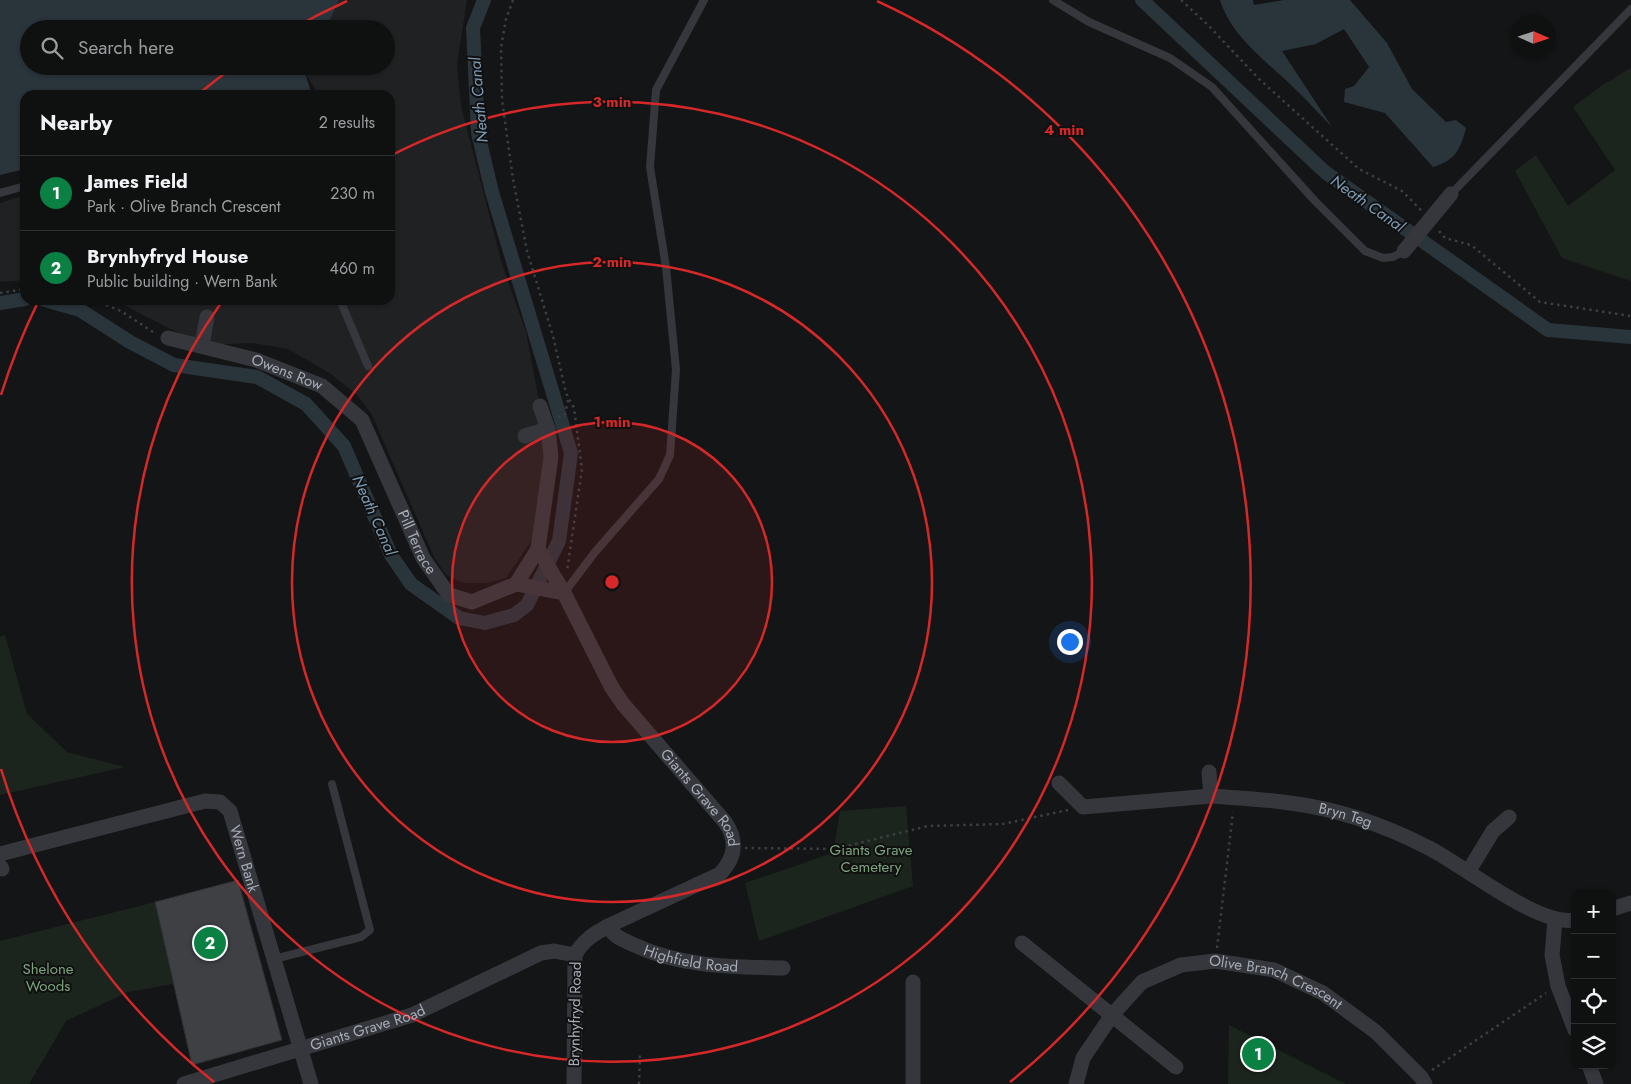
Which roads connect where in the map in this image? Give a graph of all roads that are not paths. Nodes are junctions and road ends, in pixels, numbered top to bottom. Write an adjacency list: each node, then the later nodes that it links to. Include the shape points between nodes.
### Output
1 (704, 0): 19 (lane, via 656,90 650,167 666,267 676,370 670,454 659,479)
2 (1053, 0): 7 (lane, via 1089,22 1170,58 1212,87 1314,201 1365,252 1383,258)
3 (1631, 9): 6 (lane)
4 (20, 188): 5 (lane)
5 (0, 194)
6 (1451, 194): 7 (street, bridge)
7 (1404, 251)
8 (342, 305): 12 (lane)
9 (207, 317): 11 (street)
10 (168, 338): 11 (street, Owens Row)
11 (202, 345): 14 (street, Owens Row, via 256,360 322,386)
12 (368, 366)
13 (540, 406): 15 (street)
14 (362, 420): 18 (street, Pill Terrace, via 423,558 449,594 472,602)
15 (548, 429): 16 (street); 17 (street, via 551,457)
16 (525, 436)
17 (540, 551): 18 (street); 19 (street, Giants Grave Road)
18 (521, 584): 19 (street)
19 (564, 592): 29 (street, Giants Grave Road, via 623,704 732,832 734,848 728,865 720,874)
20 (1209, 772): 23 (street)
21 (1059, 783): 23 (street, Bryn Teg, via 1083,807)
22 (332, 784): 32 (lane, via 370,930 361,937)
23 (1211, 796): 26 (street, Bryn Teg, via 1290,803 1354,816 1428,847)
24 (1509, 817): 26 (street, via 1494,831)
25 (0, 863): 32 (street, Wern Bank, via 205,801 220,802 230,811)
26 (1468, 872): 27 (street, Bryn Teg)
27 (1555, 920): 28 (street, Bryn Teg); 36 (street, via 1552,955 1558,986)
28 (1571, 920)
29 (608, 926): 31 (street, Giants Grave Road, via 592,935); 33 (street, Highfield Road, via 613,935 672,960)
30 (1022, 943): 35 (street)
31 (578, 950): 37 (street, Giants Grave Road, via 541,954 412,1015); 43 (street, Brynhyfryd Road)
32 (274, 959): 37 (street, Wern Bank)
33 (783, 968)
34 (913, 982): 44 (street)
35 (1112, 1015): 38 (street); 40 (street, Olive Branch Crescent, via 1142,982 1181,965 1216,961 1274,970 1323,993 1376,1032); 45 (street, Olive Branch Crescent, via 1083,1058)
36 (1573, 1024)
37 (302, 1049): 41 (street, Giants Grave Road); 42 (street, Wern Bank)
38 (1176, 1067)
39 (1590, 1069): 46 (street)
40 (1423, 1081)
41 (184, 1084)
42 (311, 1084)
43 (574, 1084)
44 (913, 1084)
45 (1076, 1084)
46 (1596, 1084)

